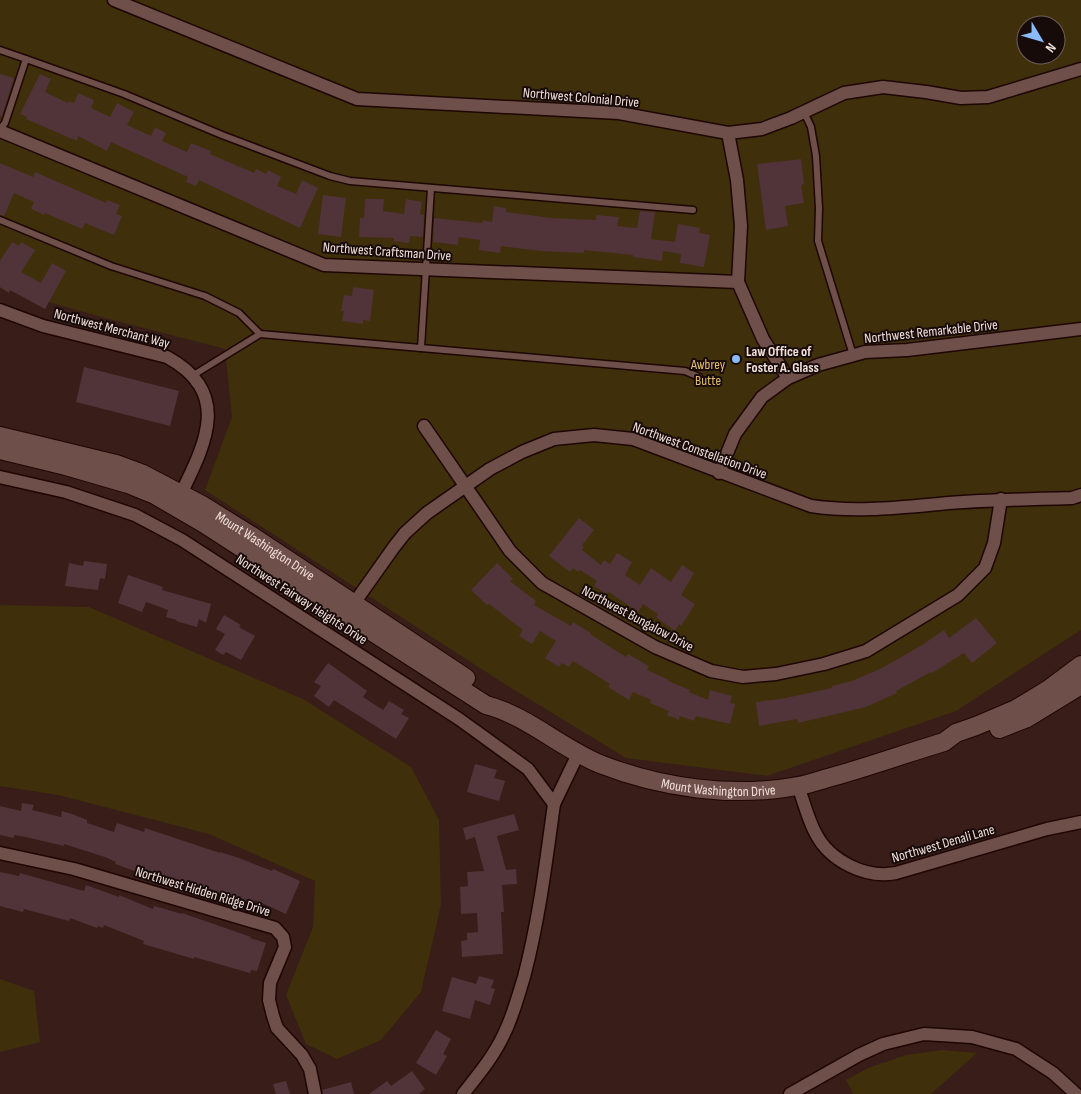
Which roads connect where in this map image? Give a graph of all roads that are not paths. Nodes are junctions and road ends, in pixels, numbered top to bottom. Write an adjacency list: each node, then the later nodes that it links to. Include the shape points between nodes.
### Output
1 (114, 0): 7 (street, Northwest Colonial Drive, via 357,99 620,113)
2 (0, 50): 3 (lane)
3 (26, 59): 6 (lane); 8 (lane, via 124,94 222,136 330,176 350,181)
4 (1081, 69): 5 (street, Northwest Colonial Drive, via 988,97 961,98 883,87 844,93)
5 (804, 112): 7 (street, Northwest Colonial Drive, via 762,129); 17 (lane, via 811,128 816,156 818,241)
6 (0, 130): 11 (street, Northwest Craftsman Drive, via 324,264)
7 (728, 132): 12 (street, via 737,180 740,226)
8 (431, 188): 9 (lane); 11 (lane)
9 (693, 210)
10 (0, 220): 15 (lane, via 111,266 205,296 239,313)
11 (427, 269): 12 (street, Northwest Craftsman Drive); 16 (lane)
12 (738, 282): 20 (street, via 763,339)
13 (0, 310): 18 (street, Northwest Merchant Way, via 42,326 167,357)
14 (1081, 328): 17 (street, Northwest Remarkable Drive)
15 (260, 334): 16 (lane); 18 (lane)
16 (421, 348): 19 (lane, via 685,371)
17 (853, 355): 20 (street, Northwest Remarkable Drive)
18 (192, 376): 29 (street, Northwest Merchant Way, via 206,398 208,429 202,450)
19 (699, 377)
20 (788, 378): 24 (street, Northwest Remarkable Drive, via 762,397 735,434)
21 (424, 426): 26 (street, Northwest Bungalow Drive)
22 (0, 436): 29 (main road, Mount Washington Drive, via 116,464 143,474)
23 (0, 450): 29 (main road, Mount Washington Drive, via 109,478)
24 (719, 473): 26 (street, Northwest Constellation Drive, via 633,440 594,435 554,439 490,468); 28 (street, Northwest Constellation Drive, via 811,506 836,510)
25 (0, 478): 36 (street, Northwest Fairway Heights Drive, via 66,492 135,515 182,540 459,719 528,769)
26 (466, 486): 28 (street, Northwest Bungalow Drive, via 510,550 542,583 655,647 711,671 743,677 824,664 866,651 958,595 985,568 994,543); 30 (street, Northwest Constellation Drive, via 405,533)
27 (1081, 495): 28 (street, Northwest Constellation Drive, via 1072,498)
28 (1001, 499)
29 (178, 500): 30 (main road, Mount Washington Drive)
30 (350, 609): 34 (main road, Mount Washington Drive, via 486,705 502,709)
31 (1081, 665): 33 (main road, Mount Washington Drive, via 1016,709 956,733)
32 (1081, 685): 33 (main road, Mount Washington Drive, via 1027,718 965,741)
33 (944, 742): 35 (main road, Mount Washington Drive)
34 (578, 754): 35 (main road, Mount Washington Drive, via 632,775 704,789 755,791); 36 (street)
35 (798, 786): 37 (street, Northwest Denali Lane, via 816,835 826,848 846,864 866,872 896,873)
36 (554, 804): 40 (street, via 532,948 517,1000 493,1054)
37 (1081, 822)
38 (0, 853): 39 (street, Northwest Hidden Ridge Drive, via 74,869 275,928 283,937 285,947 270,982 269,1000 277,1028 302,1055 310,1069)
39 (315, 1094)
40 (463, 1094)
41 (790, 1094): 42 (street, via 883,1044 924,1034 972,1037 1016,1049 1053,1073)
42 (1076, 1094)

